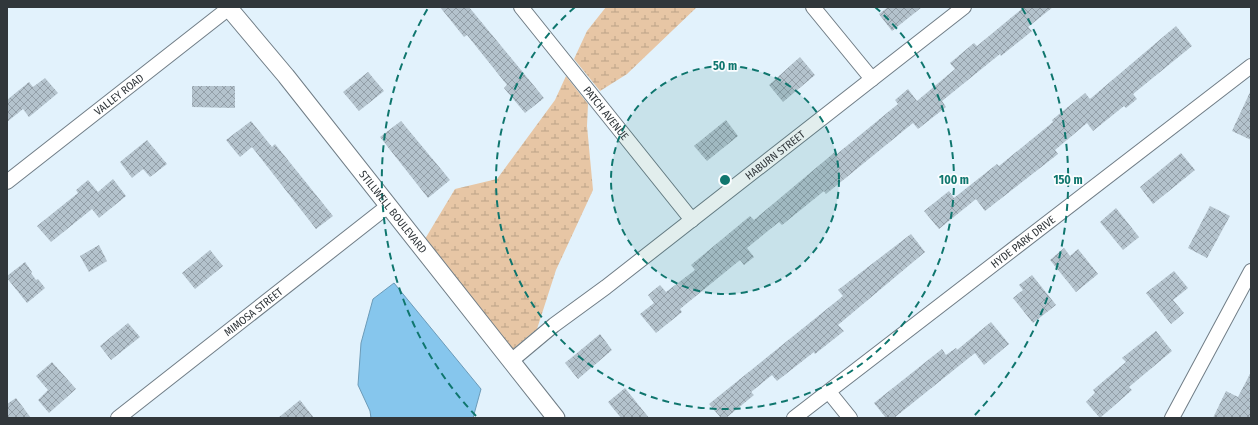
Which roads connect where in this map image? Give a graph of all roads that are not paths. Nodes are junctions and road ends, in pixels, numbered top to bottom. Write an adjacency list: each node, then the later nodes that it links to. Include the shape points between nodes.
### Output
1 (229, 7): 7 (street, VALLEY ROAD); 8 (street, STILLWELL BOULEVARD)
2 (521, 7): 9 (street, PATCH AVENUE)
3 (813, 7): 6 (street)
4 (964, 7): 6 (street, HABURN STREET)
5 (1251, 66): 12 (street, HYDE PARK DRIVE)
6 (872, 79): 9 (street, HABURN STREET)
7 (7, 182)
8 (388, 206): 11 (street, STILLWELL BOULEVARD); 13 (street, MIMOSA STREET)
9 (692, 220): 11 (street, HABURN STREET)
10 (1251, 271): 17 (street)
11 (511, 361): 14 (street, STILLWELL BOULEVARD)
12 (829, 392): 15 (street, HYDE PARK DRIVE); 16 (street)
13 (118, 418)
14 (556, 418)
15 (794, 418)
16 (850, 418)
17 (1172, 418)

